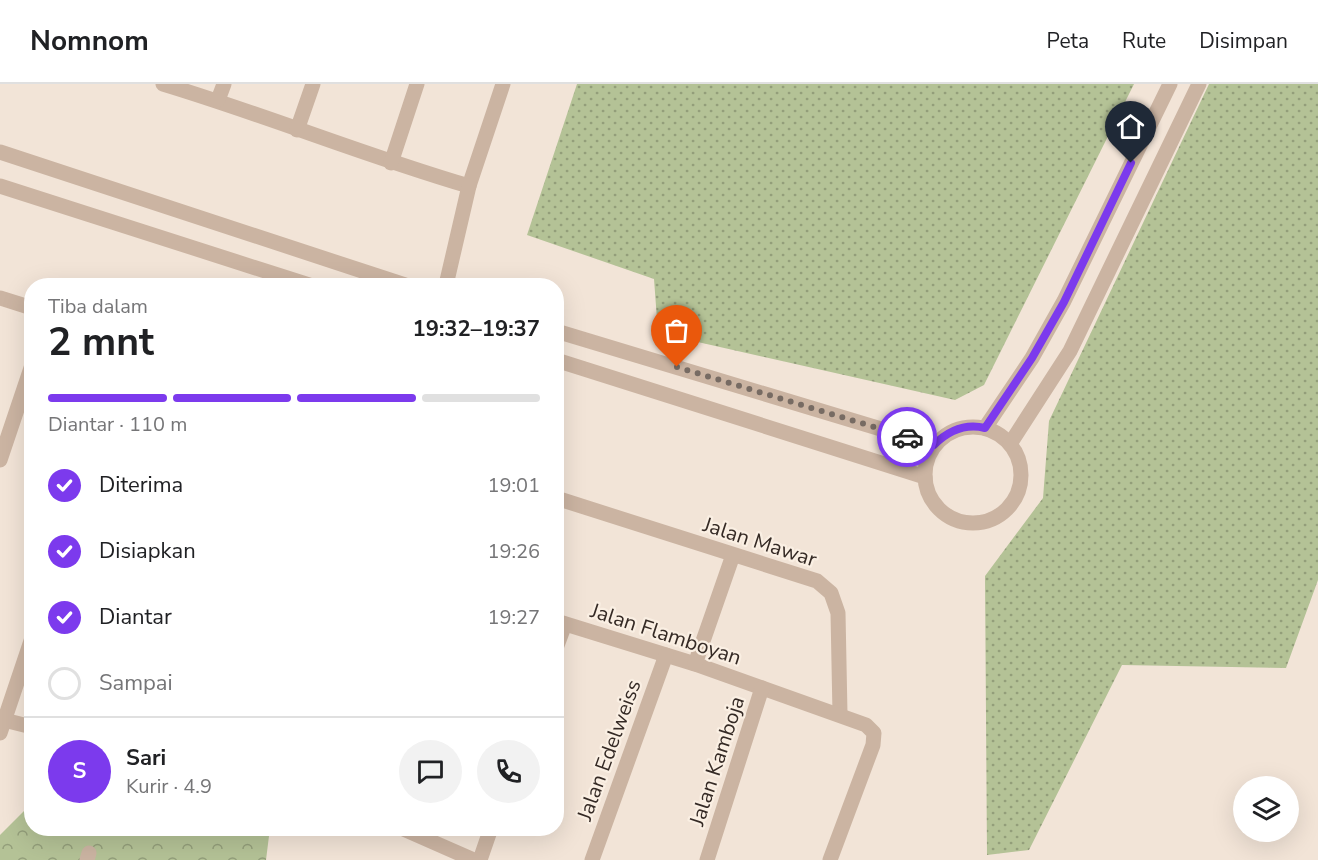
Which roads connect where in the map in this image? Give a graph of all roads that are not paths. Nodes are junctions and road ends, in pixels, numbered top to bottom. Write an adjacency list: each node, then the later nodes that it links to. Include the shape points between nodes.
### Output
1 (163, 84): 8 (street)
2 (224, 84): 8 (street)
3 (313, 84): 9 (street)
4 (417, 84): 11 (street)
5 (503, 84): 13 (street)
6 (1170, 84): 22 (street, via 1064,302)
7 (1199, 84): 23 (street, via 1070,351)
8 (218, 100): 9 (street)
9 (297, 130): 11 (street)
10 (0, 152): 15 (street)
11 (391, 163): 13 (street)
12 (0, 186): 14 (street)
13 (469, 186): 16 (street)
14 (287, 278)
15 (384, 278)
16 (448, 278)
17 (0, 298): 18 (street)
18 (24, 306)
19 (564, 333): 24 (street)
20 (564, 363): 26 (street)
21 (24, 389): 25 (street)
22 (985, 428): 23 (street); 24 (street, via 966,426 954,430)
23 (1010, 444): 26 (street, via 1021,468 1021,480 1011,504 992,519 967,523 944,513 928,494)
24 (934, 445): 26 (street)
25 (0, 460)
26 (925, 477)
27 (564, 501): 28 (street, Jalan Mawar)
28 (733, 555): 32 (street); 34 (street, Jalan Mawar, via 817,581 831,593 838,613)
29 (564, 623): 30 (street, Jalan Flamboyan)
30 (666, 655): 32 (street, Jalan Flamboyan); 41 (street, Jalan Edelweiss)
31 (24, 662): 35 (street)
32 (694, 664): 33 (street, Jalan Flamboyan)
33 (762, 688): 34 (street, Jalan Kamboja); 42 (street, Jalan Kamboja)
34 (840, 714): 43 (street, Jalan Kamboja, via 866,725 874,733)
35 (2, 727): 36 (street)
36 (24, 727)
37 (419, 836): 39 (street)
38 (488, 836): 40 (street)
39 (474, 860)
40 (480, 860)
41 (592, 860)
42 (707, 860)
43 (830, 860)

